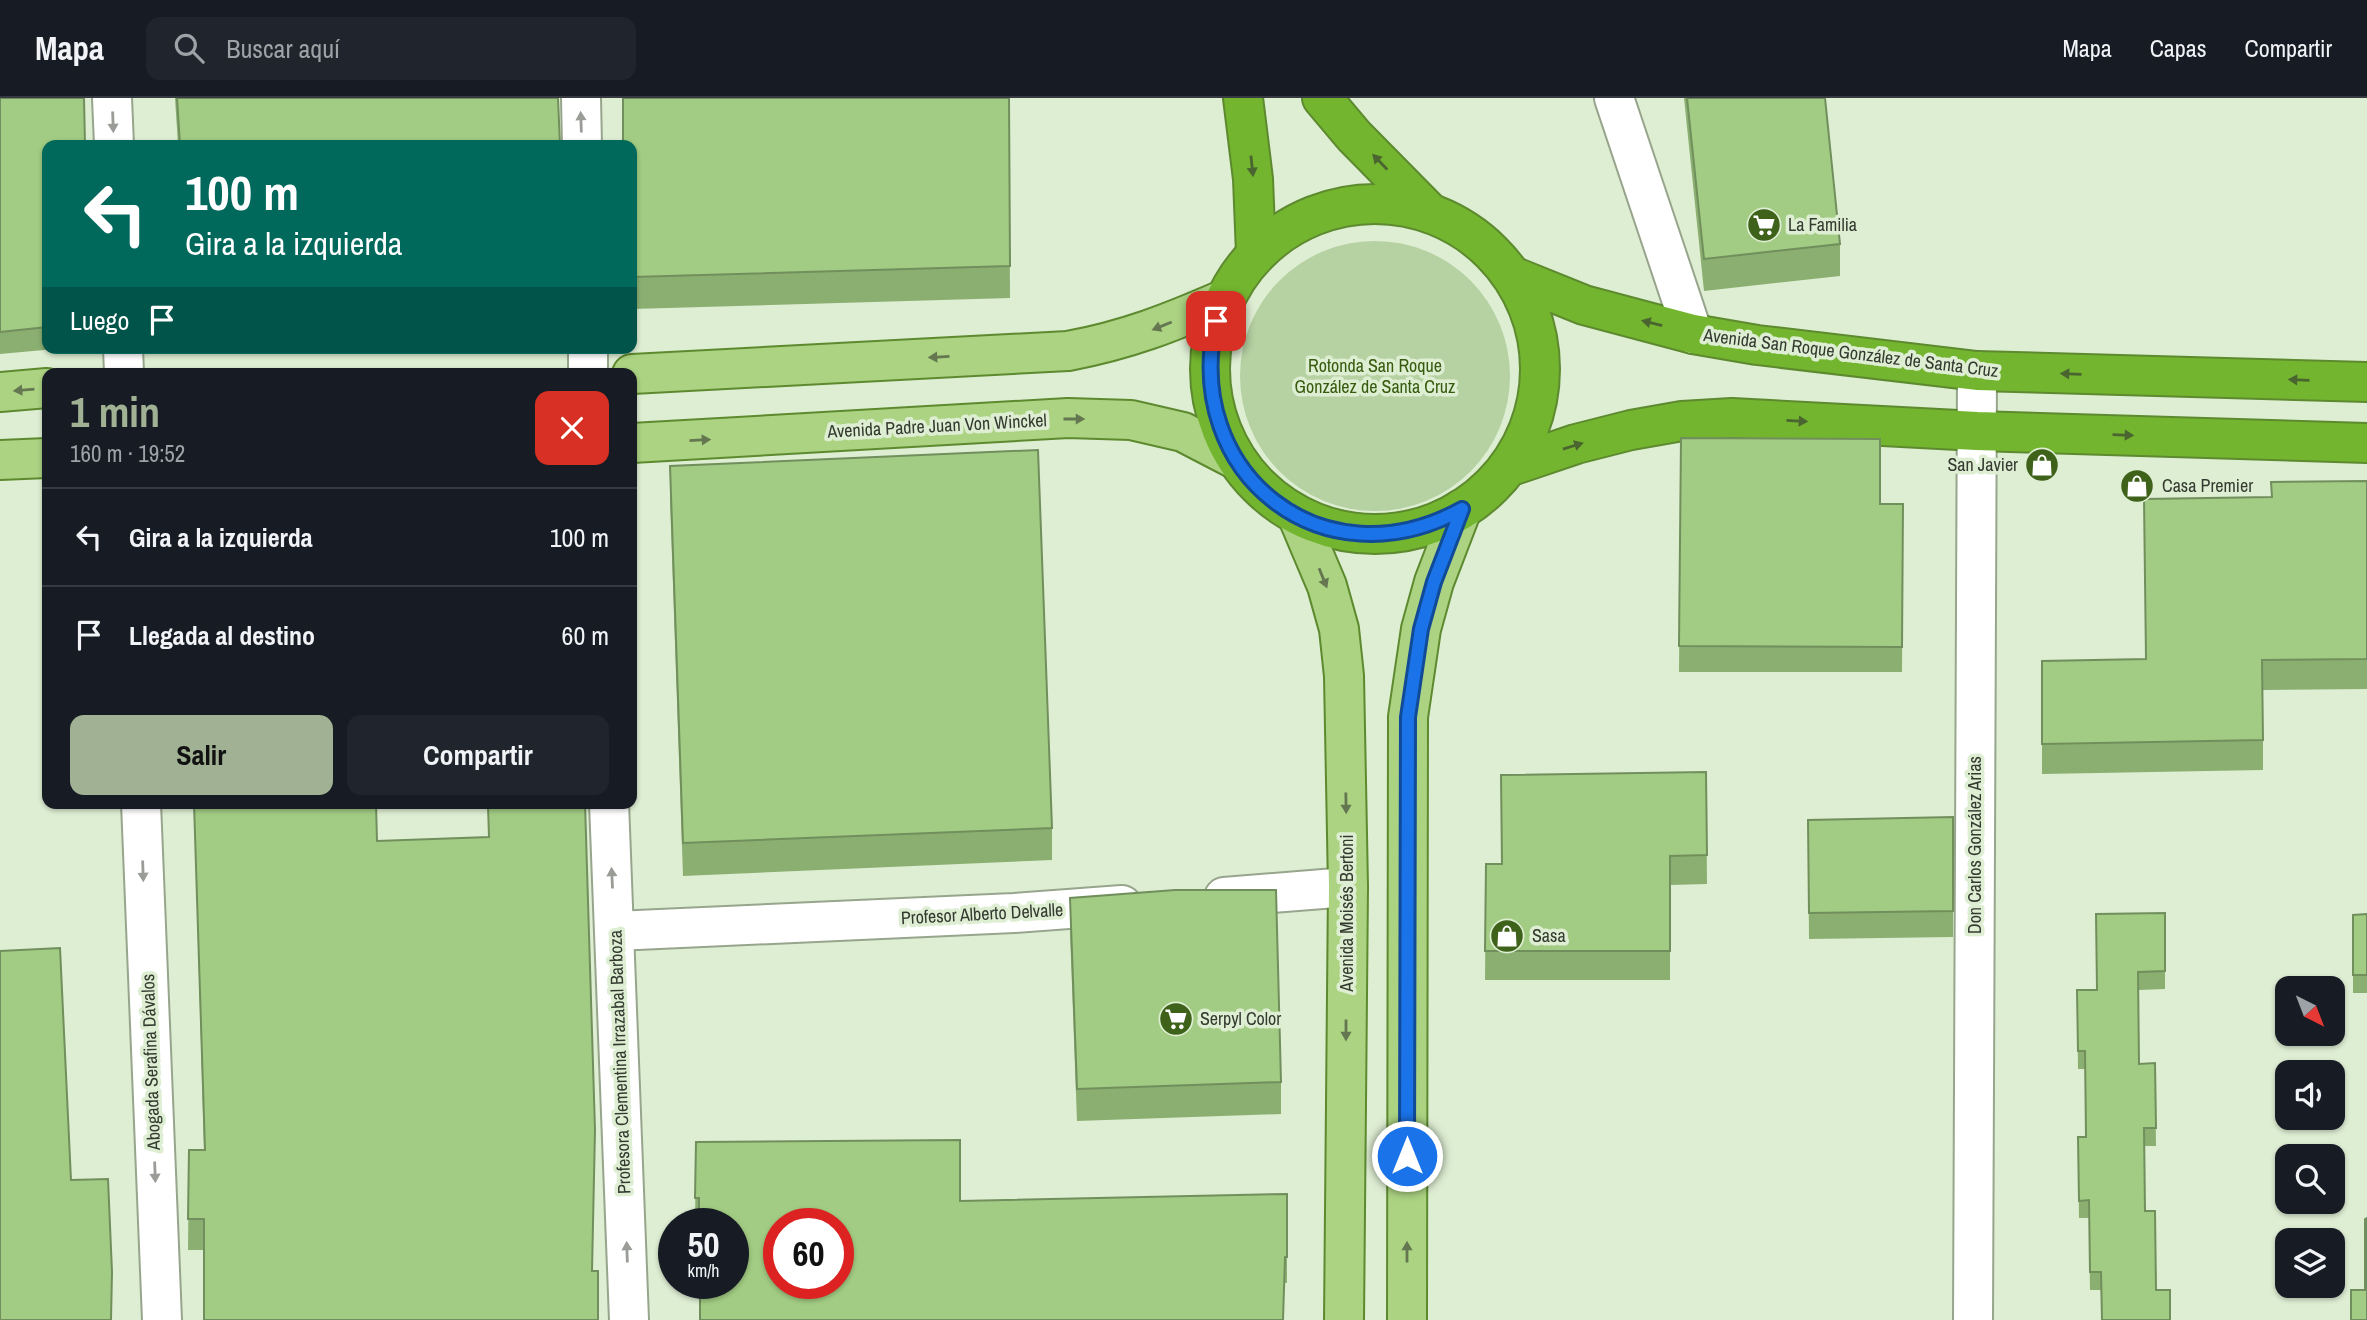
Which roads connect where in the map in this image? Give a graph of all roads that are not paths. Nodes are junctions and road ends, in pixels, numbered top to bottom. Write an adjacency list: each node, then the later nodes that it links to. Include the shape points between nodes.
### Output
1 (112, 98): 6 (street, one-way to 6)
2 (581, 98): 7 (street, one-way to 2)
3 (1242, 98): 9 (highway, one-way to 9, via 1253,179)
4 (1322, 98): 8 (highway, one-way to 4)
5 (1614, 98): 12 (street)
6 (114, 140)
7 (582, 140)
8 (1428, 211): 9 (highway, via 1389,204 1349,205 1298,222); 10 (highway, via 1476,237)
9 (1256, 254): 11 (highway)
10 (1513, 276): 12 (highway, Avenida San Roque González de Santa Cruz, one-way to 10, via 1584,305); 24 (highway, via 1538,338 1540,383 1530,427)
11 (1225, 299): 14 (main road, one-way to 14, via 1155,329 1068,351); 22 (highway, via 1211,344 1211,392 1215,416)
12 (1693, 334): 13 (highway, Avenida San Roque González de Santa Cruz)
13 (1978, 371): 15 (highway, Avenida San Roque González de Santa Cruz, one-way to 13); 18 (street, Don Carlos González Arias)
14 (637, 374)
15 (2367, 382)
16 (42, 388): 17 (main road, one-way to 17)
17 (0, 392)
18 (1977, 430): 20 (highway, one-way to 20); 24 (highway, one-way to 18, via 1631,430 1682,421 1732,418); 37 (street, Don Carlos González Arias)
19 (637, 443): 22 (main road, Avenida Padre Juan Von Winckel, one-way to 22, via 1068,418 1131,420 1183,432)
20 (2367, 443)
21 (42, 458): 23 (main road)
22 (1236, 459): 26 (highway, via 1252,481)
23 (0, 460)
24 (1508, 467): 25 (highway)
25 (1462, 509): 26 (highway, via 1423,527 1380,535 1337,530); 36 (main road, one-way to 25, via 1408,717 1421,629)
26 (1297, 515): 29 (main road, Avenida Moisés Bertoni, one-way to 29, via 1327,586 1339,629)
27 (141, 809): 33 (street, Abogada Serafina Dávalos, one-way to 33)
28 (609, 809): 32 (street, Profesora Clementina Irrazabal Barboza, one-way to 28)
29 (1348, 887): 30 (street); 35 (main road, Avenida Moisés Bertoni, one-way to 35)
30 (1194, 900)
31 (1154, 903): 32 (street, Profesor Alberto Delvalle)
32 (615, 931): 34 (street, Profesora Clementina Irrazabal Barboza, one-way to 32)
33 (162, 1320)
34 (629, 1320)
35 (1344, 1320)
36 (1407, 1320)
37 (1973, 1320)

